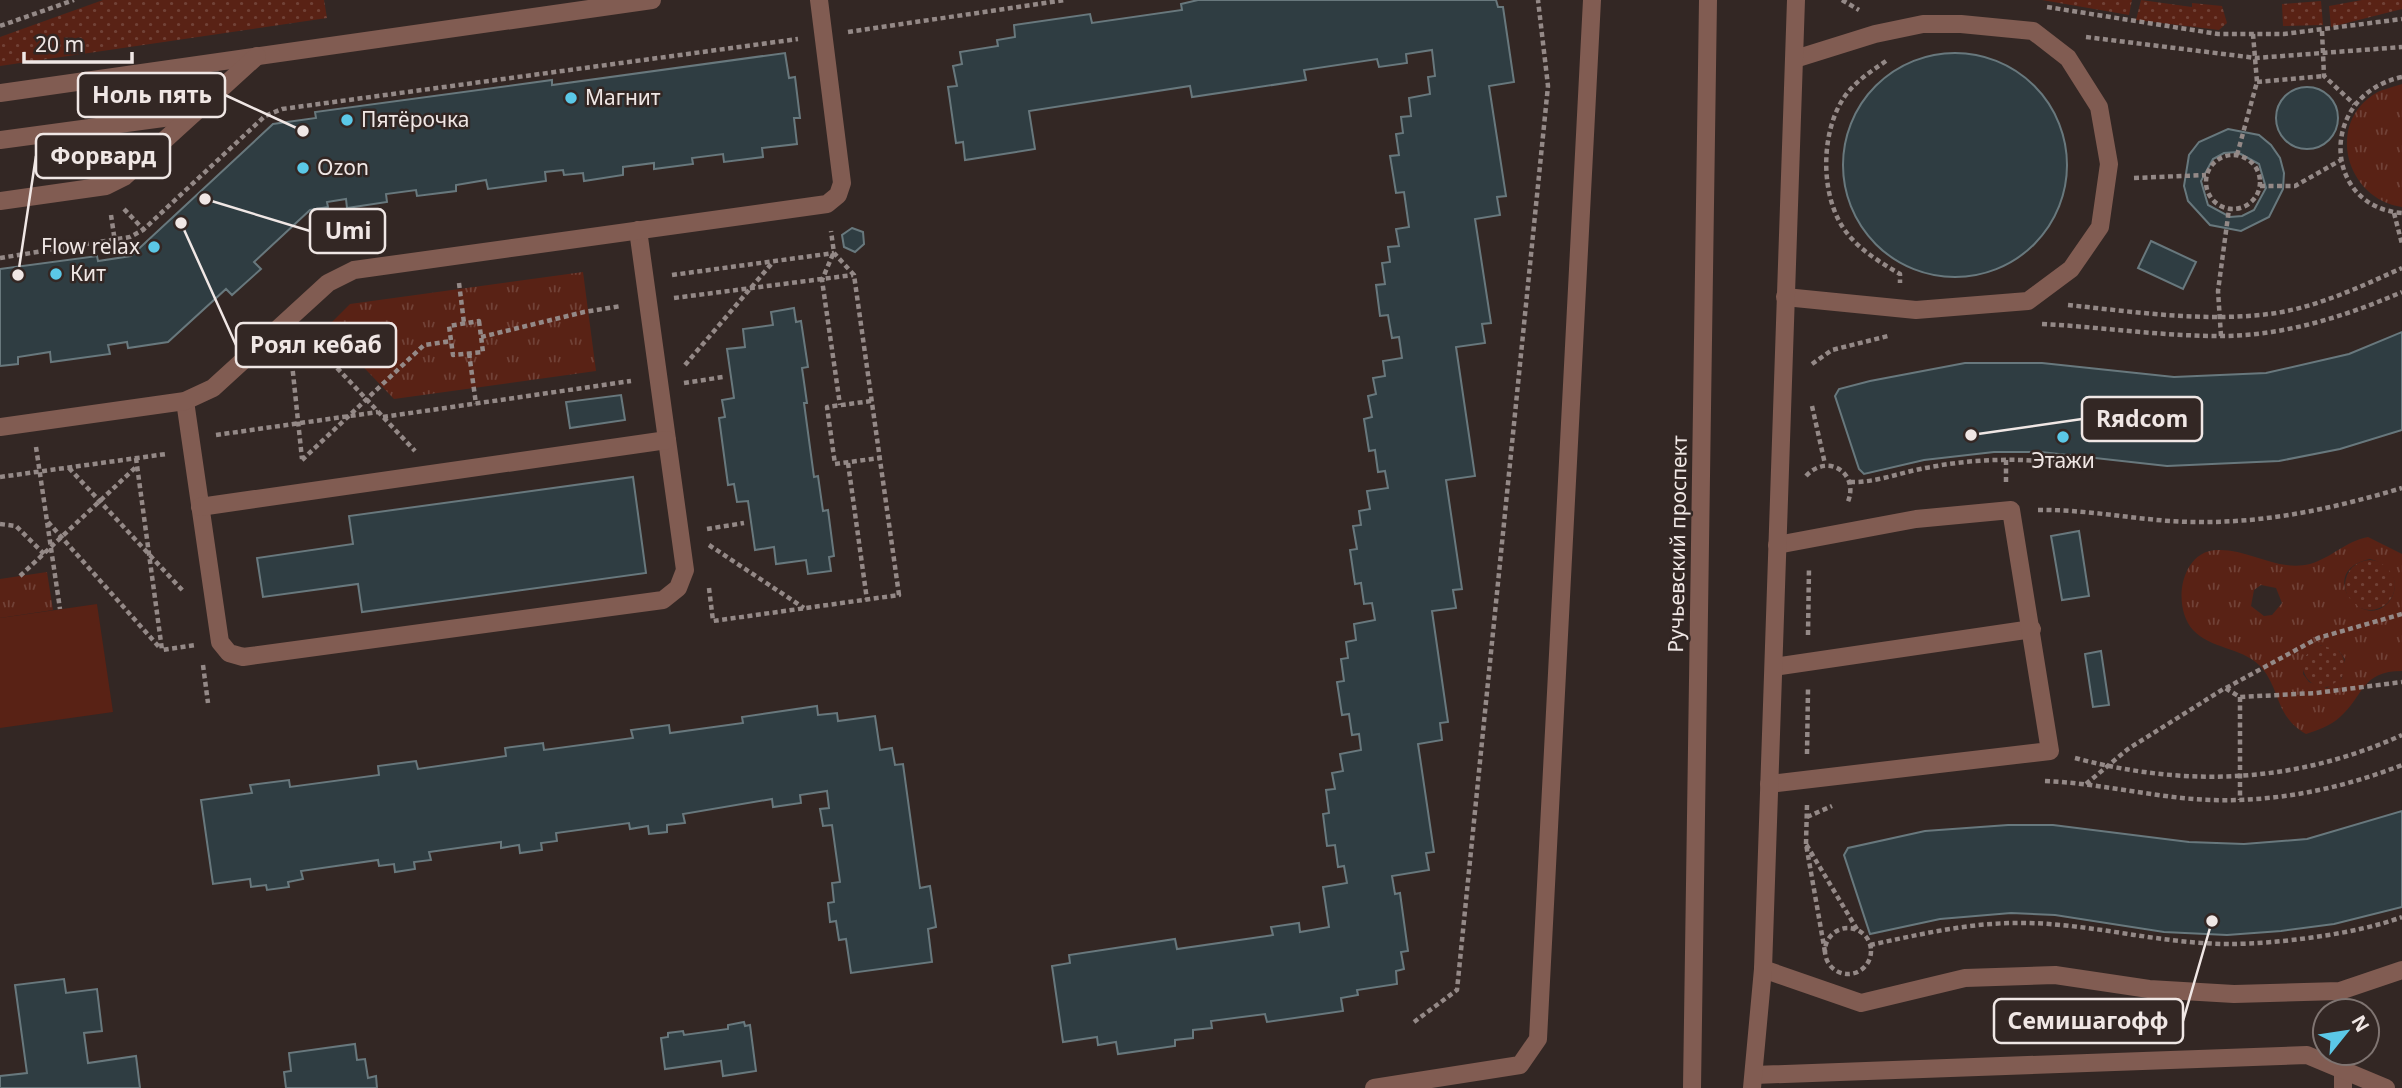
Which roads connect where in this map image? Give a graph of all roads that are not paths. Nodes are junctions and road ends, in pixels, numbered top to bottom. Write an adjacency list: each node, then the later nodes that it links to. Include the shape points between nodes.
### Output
1 (652, 0): 6 (street)
2 (819, 0): 12 (street, via 842,183 838,195 827,204)
3 (1592, 0): 27 (street, via 1538,1039 1520,1065)
4 (1708, 0): 28 (street, Ручьевский проспект)
5 (1796, 0): 7 (street)
6 (257, 56): 8 (street); 9 (street)
7 (1794, 59): 13 (street); 13 (street, via 1923,24 2033,31 2068,58 2099,107 2109,164 2099,227 2071,269 2028,301 1902,309)
8 (0, 93)
9 (193, 114): 10 (street); 11 (street, via 124,177 106,187)
10 (0, 140)
11 (0, 201)
12 (638, 230): 14 (street, via 354,270 328,283 213,388); 16 (street)
13 (1785, 297): 18 (street)
14 (185, 401): 15 (street); 17 (street)
15 (0, 427)
16 (667, 440): 17 (street); 17 (street, via 685,570 678,588 663,600 243,657 229,653 220,642)
17 (201, 507)
18 (1777, 545): 19 (street, via 1916,519 2011,510); 20 (street)
19 (2032, 629): 20 (street); 21 (street, via 2050,751)
20 (1773, 667): 21 (street)
21 (1769, 784): 22 (street)
22 (1763, 969): 23 (street, via 1861,1003 1965,978 2055,975 2234,995 2340,991); 26 (street)
23 (2402, 970)
24 (2343, 1079): 25 (street, via 2307,1055); 29 (street)
25 (1820, 1080): 26 (street)
26 (1753, 1081)
27 (1374, 1088)
28 (1692, 1088)
29 (2386, 1088)

